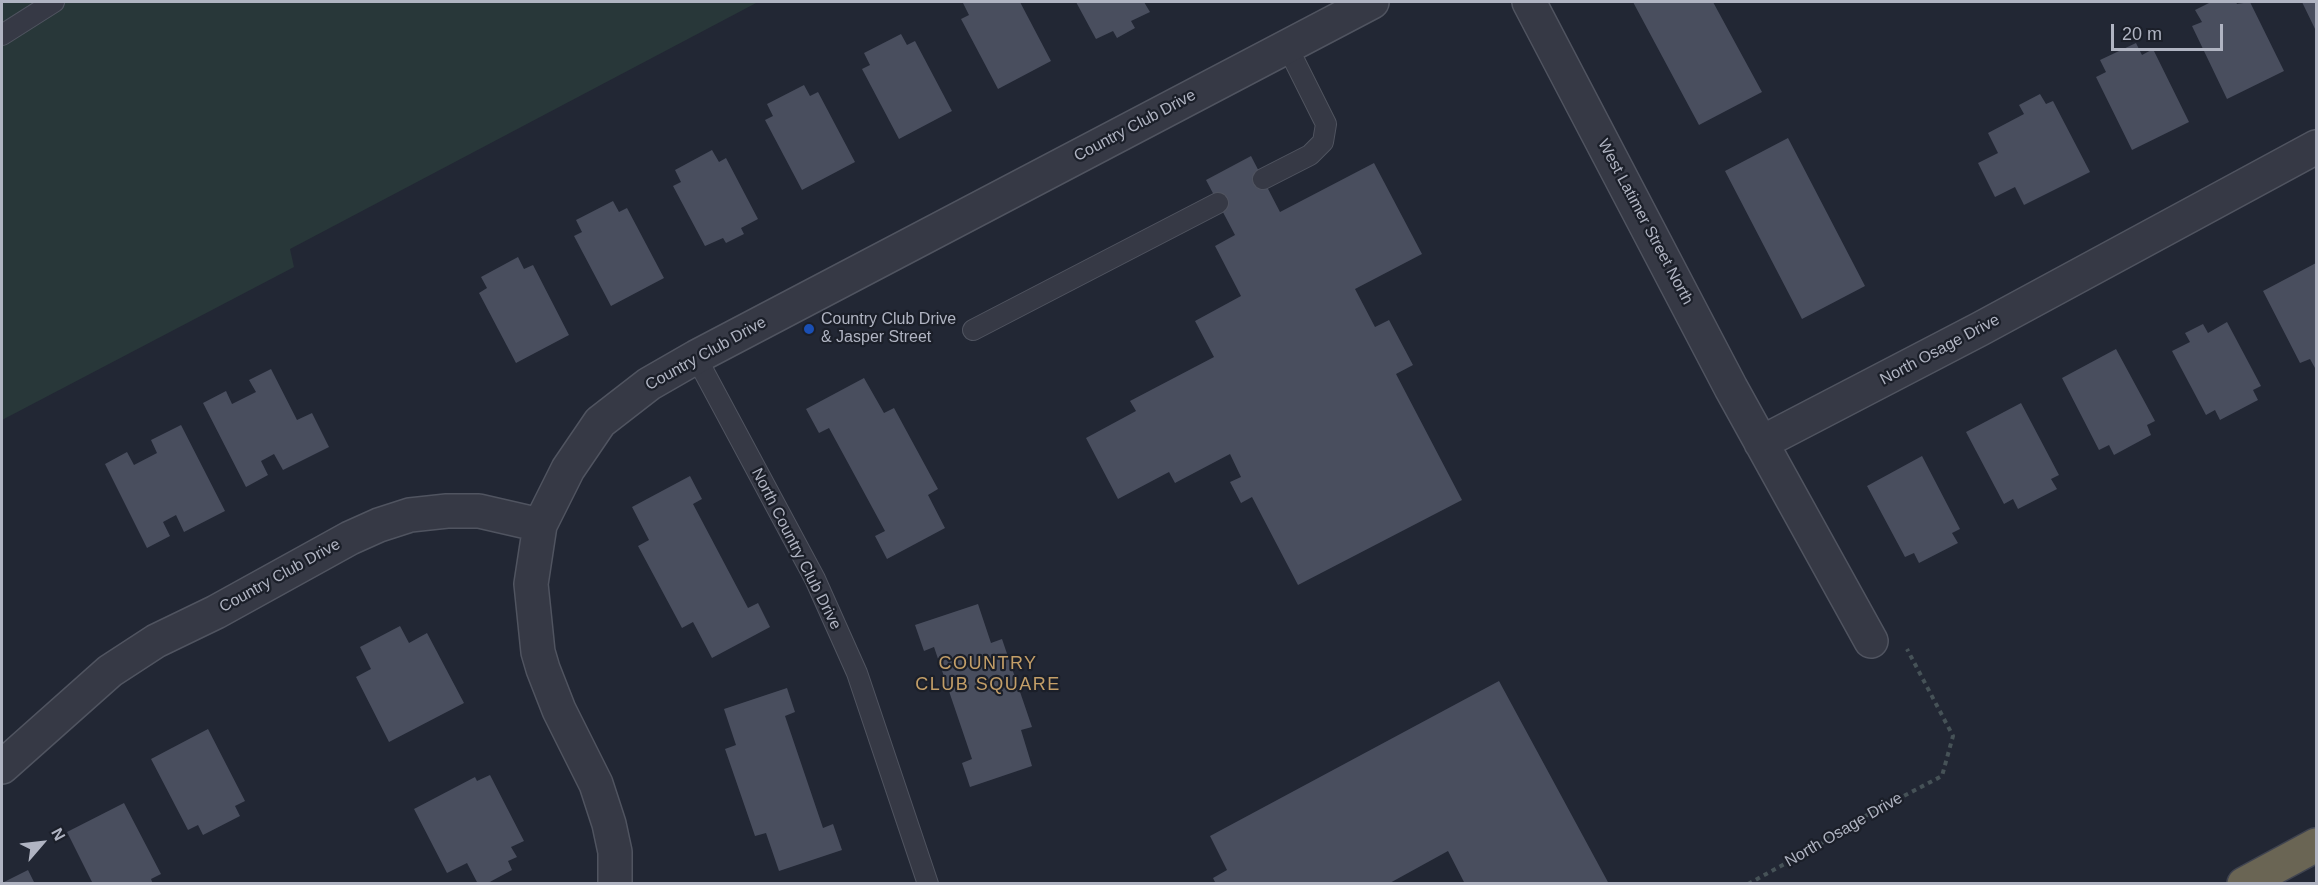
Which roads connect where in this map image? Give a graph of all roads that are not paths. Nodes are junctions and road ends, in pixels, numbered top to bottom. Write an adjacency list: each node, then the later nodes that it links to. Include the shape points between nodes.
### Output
1 (54, 2): 4 (lane)
2 (1372, 2): 5 (street, Country Club Drive)
3 (1529, 2): 11 (street, West Latimer Street North)
4 (2, 35)
5 (1287, 46): 7 (lane, via 1326,124 1323,142 1310,155); 10 (street, Country Club Drive)
6 (2316, 147): 11 (street, North Osage Drive)
7 (1263, 179)
8 (1218, 203): 9 (lane)
9 (973, 330)
10 (696, 357): 12 (street, Country Club Drive, via 649,384 600,422 568,469); 17 (lane, North Country Club Drive, via 815,579 852,662)
11 (1761, 443): 13 (street)
12 (540, 525): 14 (street, Country Club Drive, via 479,511 447,510 410,515 350,538 147,647 111,671); 16 (street, via 531,584 538,652 559,710 580,747 603,804 615,852)
13 (1887, 641)
14 (2, 767)
15 (2316, 845): 18 (highway)
16 (615, 884)
17 (928, 884)
18 (2244, 884)

